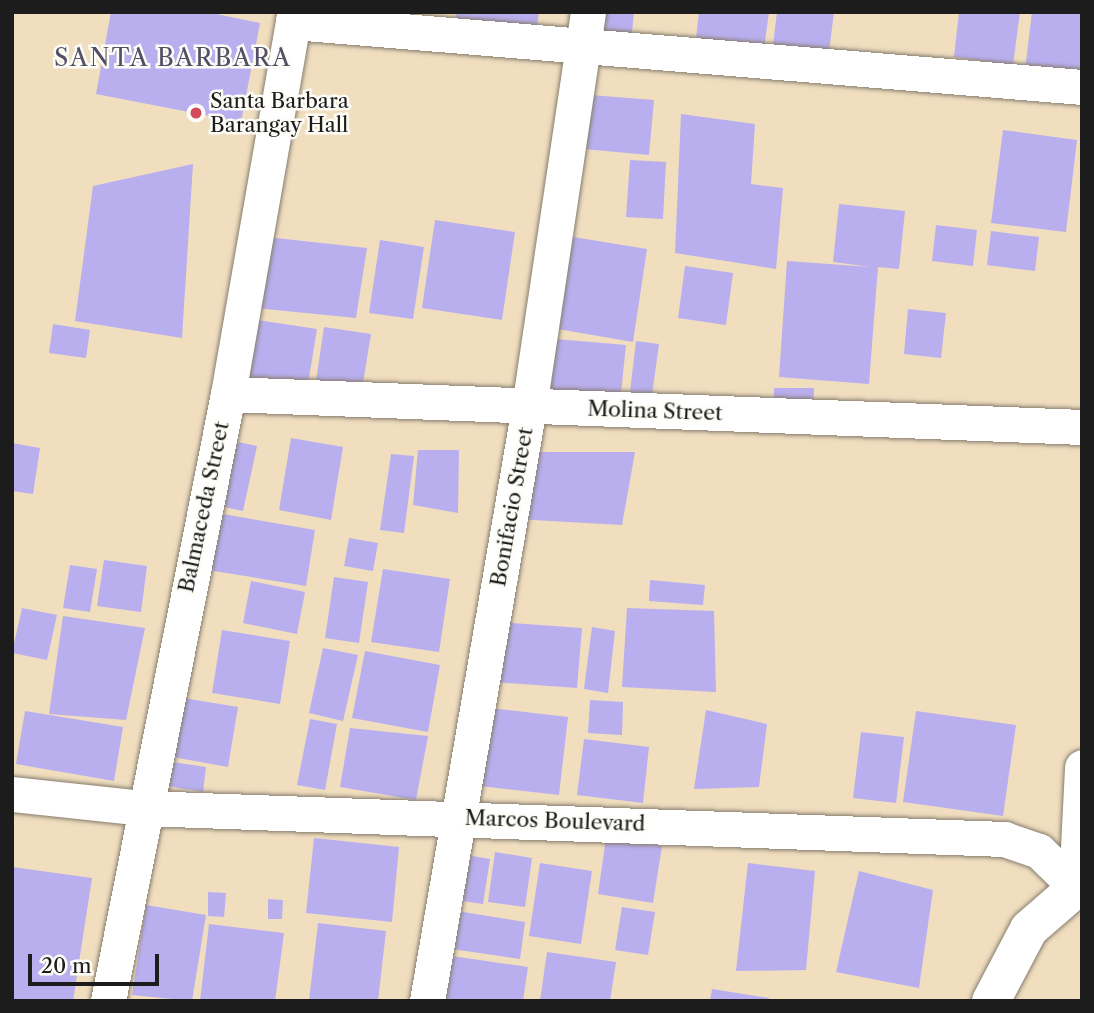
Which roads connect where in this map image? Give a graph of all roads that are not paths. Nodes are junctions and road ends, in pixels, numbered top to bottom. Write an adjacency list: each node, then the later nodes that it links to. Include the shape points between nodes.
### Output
1 (588, 12): 3 (street, Bonifacio Street)
2 (294, 17): 3 (street); 5 (street, Balmaceda Street)
3 (582, 47): 4 (street); 6 (street, Bonifacio Street)
4 (1082, 87)
5 (228, 394): 6 (street, Molina Street); 10 (street, Balmaceda Street)
6 (530, 407): 7 (street, Molina Street); 11 (street, Bonifacio Street)
7 (1082, 427)
8 (1082, 767): 12 (street)
9 (12, 793): 10 (street, Marcos Boulevard)
10 (143, 808): 11 (street, Marcos Boulevard); 13 (street, Balmaceda Street)
11 (457, 817): 12 (street, Marcos Boulevard, via 1004,839 1039,851); 14 (street, Bonifacio Street)
12 (1079, 885): 15 (main road, via 1029,929)
13 (108, 1001)
14 (427, 1001)
15 (990, 1001)

